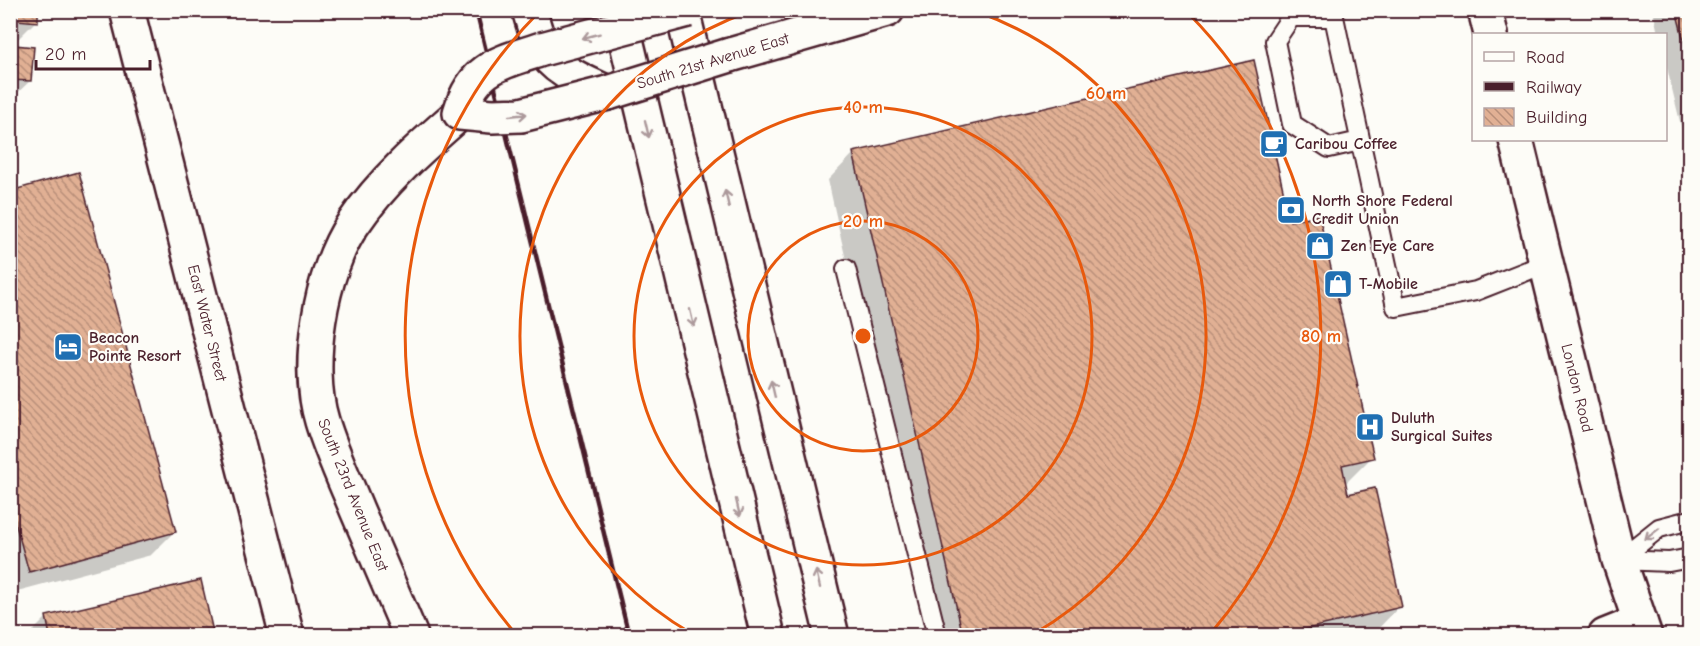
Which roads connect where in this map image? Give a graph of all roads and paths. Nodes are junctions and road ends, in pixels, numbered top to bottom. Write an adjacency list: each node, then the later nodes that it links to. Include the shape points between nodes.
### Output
1 (127, 10): 21 (main road, East Water Street)
2 (529, 10): 10 (main road)
3 (619, 10): 23 (main road, one-way to 23)
4 (682, 10): 24 (main road, one-way to 4)
5 (688, 10): 10 (main road, one-way to 10, bridge)
6 (887, 10): 8 (main road, South 21st Avenue East)
7 (1485, 10): 9 (main road)
8 (842, 17): 11 (main road, South 21st Avenue East, bridge)
9 (1491, 33)
10 (542, 49): 11 (main road, via 572,76); 12 (main road, South 23rd Avenue East, bridge, via 488,70 466,93)
11 (608, 93): 12 (main road, one-way to 11, bridge, via 521,115)
12 (460, 113): 22 (main road, South 23rd Avenue East, via 388,178 351,225 331,268 318,318 315,372 321,420)
13 (1360, 141): 13 (lane, via 1334,17 1291,17 1275,41 1292,124 1329,148); 15 (lane, via 1396,307 1476,291)
14 (1516, 141): 15 (main road, London Road)
15 (1546, 263): 19 (main road, London Road)
16 (846, 268): 25 (lane)
17 (1689, 520): 19 (lane, one-way to 19, via 1659,528)
18 (1689, 558): 19 (lane, via 1669,562)
19 (1619, 560): 20 (main road, London Road)
20 (1642, 629): 26 (main road)
21 (287, 636)
22 (411, 636)
23 (768, 636)
24 (832, 636)
25 (937, 636)
26 (1605, 636)

